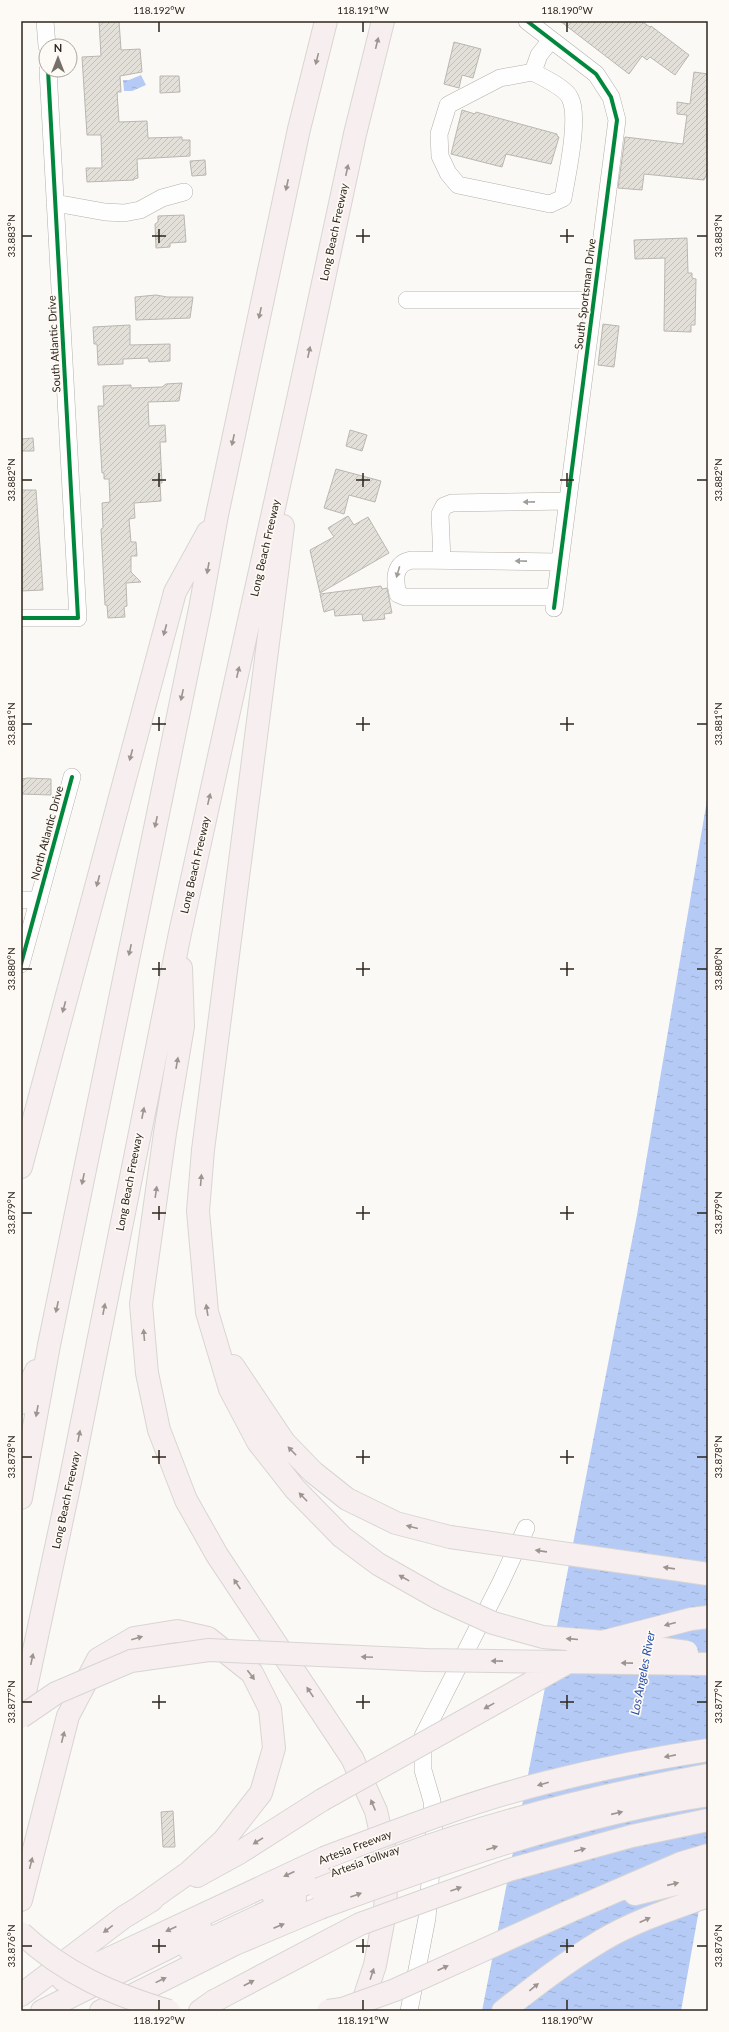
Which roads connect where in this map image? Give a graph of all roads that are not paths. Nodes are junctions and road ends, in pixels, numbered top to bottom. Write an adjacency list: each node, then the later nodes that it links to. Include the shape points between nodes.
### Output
1 (45, 21): 5 (street)
2 (326, 21): 15 (highway, one-way to 15, via 299,128)
3 (383, 21): 13 (highway, Long Beach Freeway, one-way to 3, via 355,134)
4 (527, 21): 6 (street, South Sportsman Drive)
5 (46, 38)
6 (551, 40): 7 (street, via 539,55); 12 (street, South Sportsman Drive, via 596,74 611,97 617,120)
7 (533, 72): 7 (street, via 570,96 574,115 564,198 550,204 458,185 448,174 440,156 439,134 448,105 500,78)
8 (48, 78): 10 (street, South Atlantic Drive)
9 (184, 192): 10 (street, via 162,198 140,210 124,213)
10 (55, 203): 18 (street, South Atlantic Drive, via 78,618)
11 (407, 300): 12 (street)
12 (594, 300): 14 (street, South Sportsman Drive)
13 (300, 390): 22 (highway, Long Beach Freeway, one-way to 13); 25 (highway, one-way to 13, via 207,1312 198,1211 203,1150)
14 (568, 501): 16 (street, one-way to 16, via 452,503 444,506 440,514); 17 (street, South Sportsman Drive)
15 (217, 515): 24 (highway, one-way to 24, via 175,592); 26 (highway, one-way to 26)
16 (442, 560): 17 (street, one-way to 16); 17 (street, South Sportsman Drive, one-way to 17, via 406,561 399,566 396,573 398,594 405,597 555,603)
17 (560, 562)
18 (21, 618)
19 (72, 776): 21 (street, North Atlantic Drive)
20 (21, 900): 21 (street)
21 (39, 900): 23 (street, North Atlantic Drive)
22 (180, 933): 34 (highway, Long Beach Freeway, one-way to 22, via 70,1482); 57 (highway, one-way to 22, via 375,1964 385,1912 387,1860 376,1811 352,1758 217,1556 186,1500 159,1430 147,1374 141,1304 183,1026)
23 (21, 964)
24 (21, 1168)
25 (214, 1337): 30 (highway, one-way to 25, bridge, via 450,1537 396,1523 347,1499 313,1472 284,1442); 32 (highway, one-way to 25, bridge, via 543,1637 493,1623 438,1598 378,1564 342,1537 295,1489 258,1442 230,1389)
26 (49, 1345): 27 (highway); 28 (highway, one-way to 28)
27 (21, 1403)
28 (21, 1498)
29 (526, 1528): 58 (street, via 424,1736 423,1770 432,1801 434,1834 427,1918)
30 (708, 1574)
31 (708, 1617): 46 (highway, one-way to 46, bridge, via 606,1641 322,1800 239,1853)
32 (708, 1654)
33 (708, 1664): 35 (highway, one-way to 35, bridge, via 426,1660 209,1650 131,1661 56,1693)
34 (21, 1711)
35 (21, 1717)
36 (708, 1750): 43 (highway, Artesia Freeway, one-way to 43, bridge, via 547,1782 420,1821)
37 (708, 1764): 43 (highway, Artesia Tollway, via 586,1789 468,1823)
38 (708, 1775): 43 (highway, Artesia Tollway, bridge, via 566,1805 471,1833)
39 (708, 1795): 43 (highway, Artesia Freeway, one-way to 39, bridge, via 432,1866 549,1830 675,1800)
40 (708, 1820): 51 (highway, one-way to 40, bridge, via 360,1924 509,1870 632,1836)
41 (708, 1855): 47 (highway, via 681,1863)
42 (708, 1876): 47 (highway, one-way to 42)
43 (321, 1883): 50 (highway, Artesia Freeway, one-way to 50); 52 (highway, Artesia Tollway, via 231,1917); 53 (highway, Artesia Tollway); 54 (highway, Artesia Freeway, one-way to 43, via 235,1944)
44 (708, 1896): 59 (highway, one-way to 44, via 549,1974 601,1941 647,1918)
45 (21, 1900): 46 (highway, one-way to 46, via 68,1716 98,1659 134,1638 177,1631 208,1638 252,1673 270,1709 274,1748 261,1794 224,1840 188,1873)
46 (140, 1907): 49 (highway, one-way to 49)
47 (568, 1912): 56 (highway, one-way to 47, bridge, via 395,1990)
48 (21, 1933): 55 (highway, bridge, via 35,1946 85,1980 126,1998)
49 (21, 1995)
50 (21, 1999)
51 (207, 2006)
52 (42, 2011)
53 (67, 2011)
54 (101, 2011)
55 (169, 2011)
56 (328, 2011)
57 (360, 2011)
58 (409, 2011)
59 (503, 2011)

